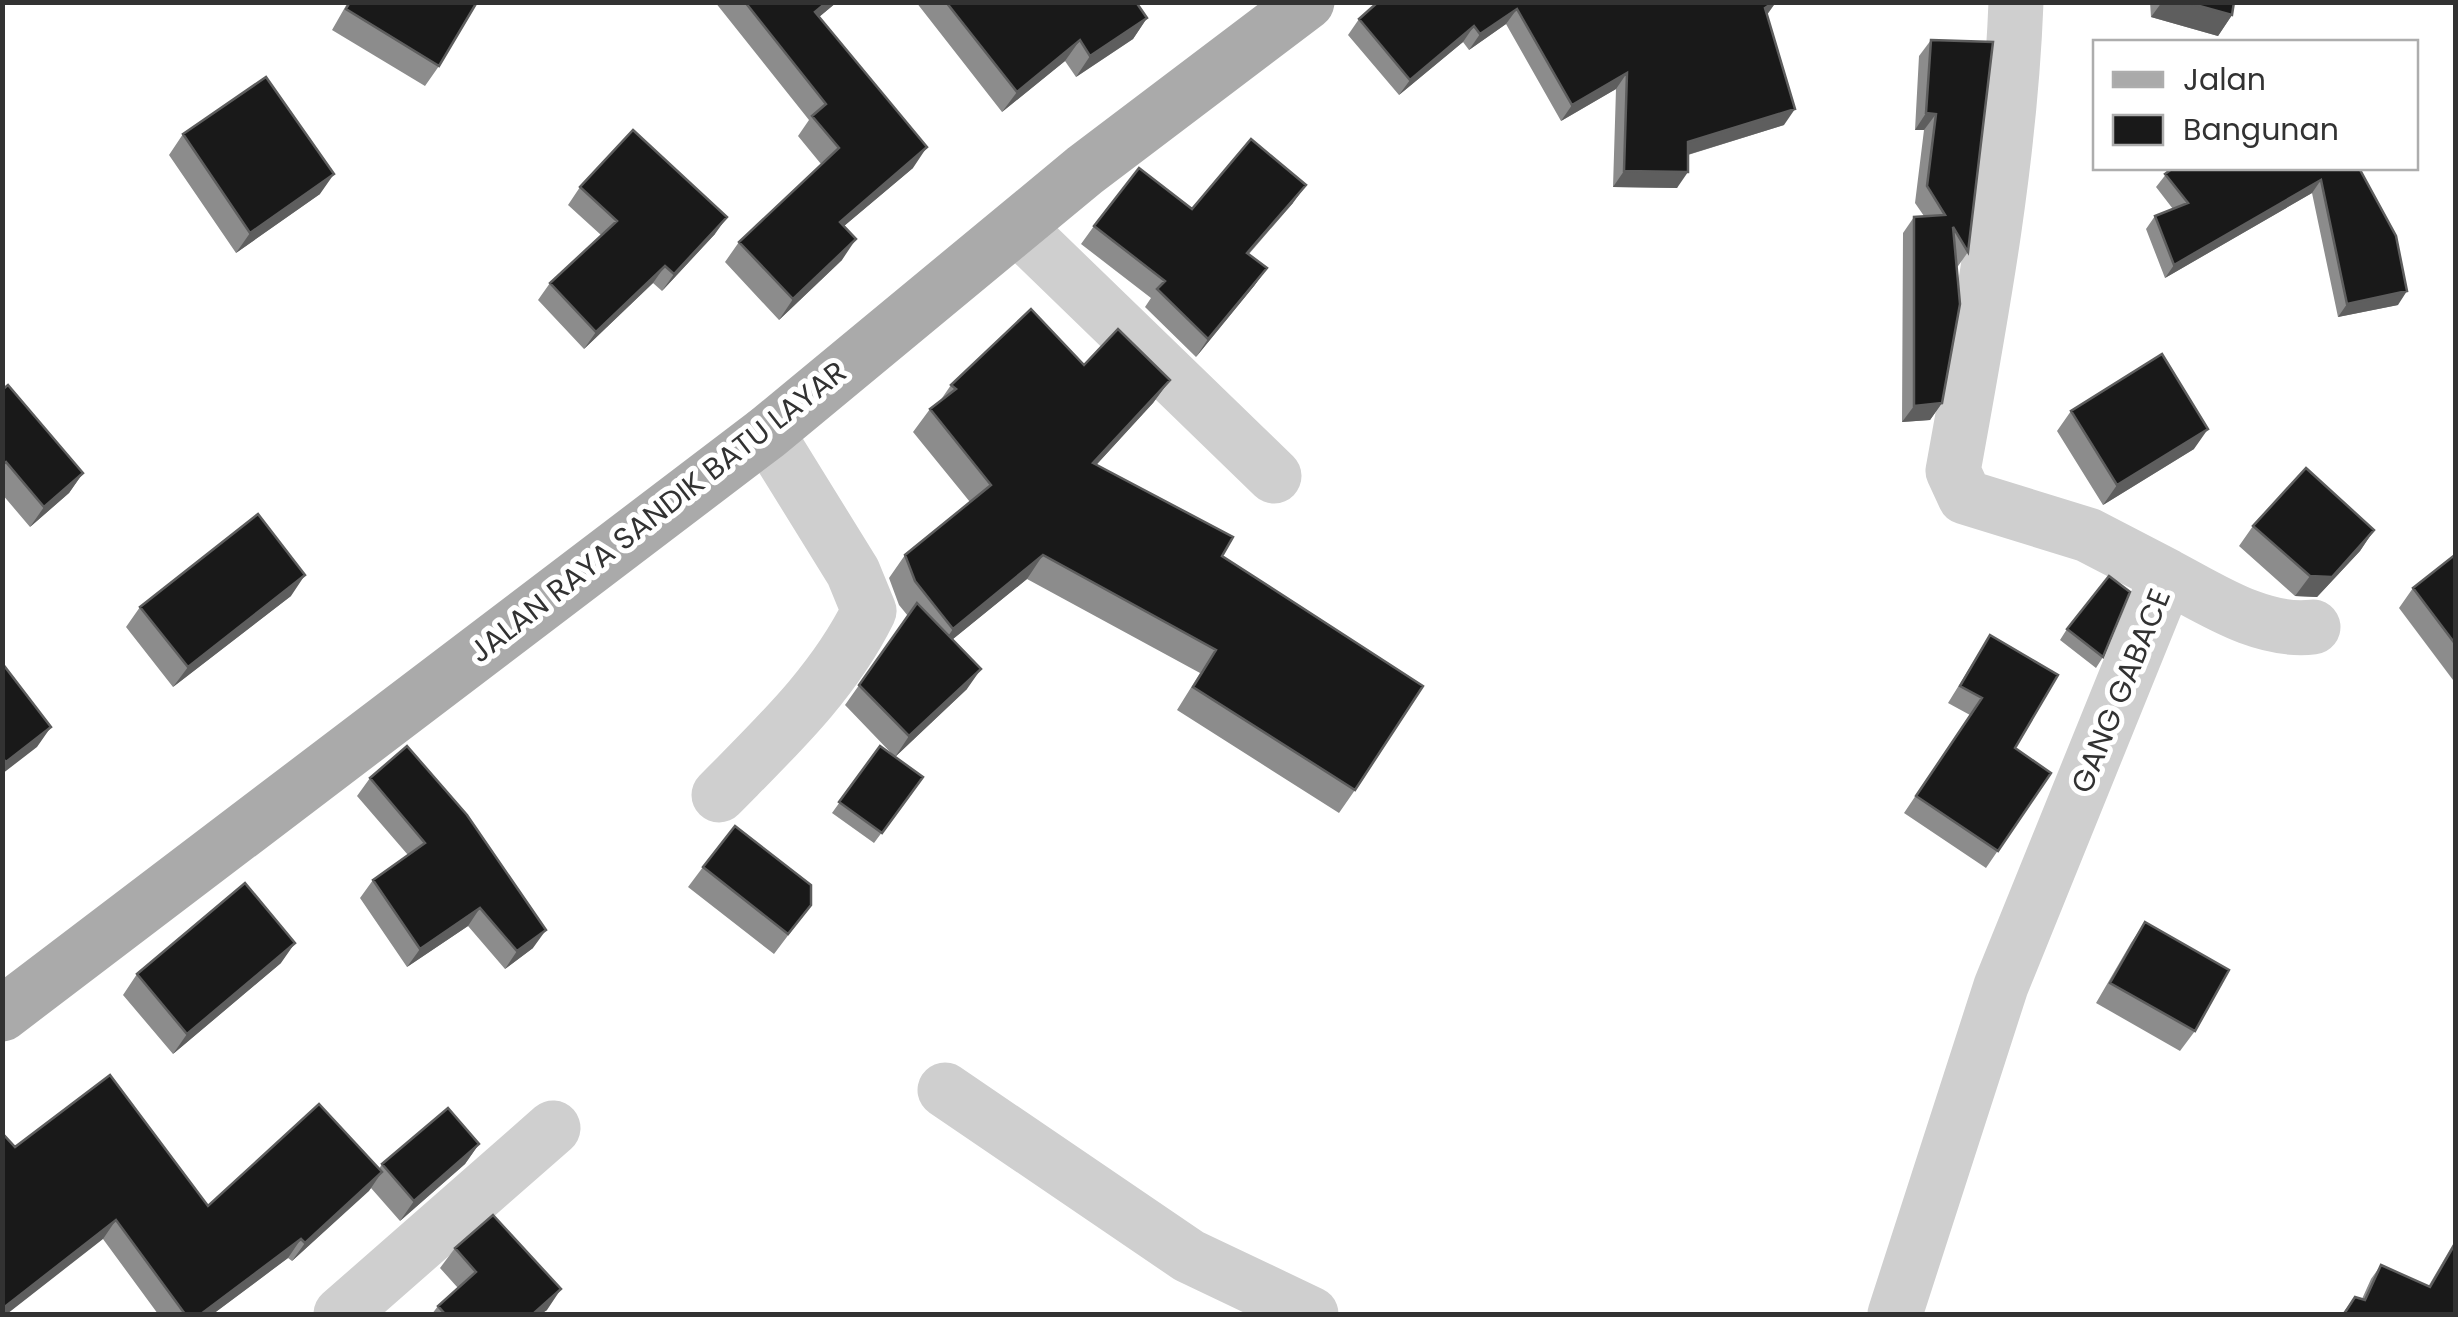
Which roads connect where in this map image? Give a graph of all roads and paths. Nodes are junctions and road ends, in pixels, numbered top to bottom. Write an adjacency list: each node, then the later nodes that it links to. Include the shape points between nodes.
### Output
1 (1307, 2): 3 (main road, JALAN RAYA SANDIK BATU LAYAR)
2 (2016, 2): 6 (street, GANG GABACE, via 2003,168 1955,482 1965,497 2088,535)
3 (1018, 228): 4 (main road, JALAN RAYA SANDIK BATU LAYAR); 5 (street)
4 (767, 433): 8 (street, via 853,572 869,611 845,658); 9 (main road, JALAN RAYA SANDIK BATU LAYAR)
5 (1274, 476)
6 (2166, 576): 7 (street, via 2267,623); 14 (street, GANG GABACE, via 2000,986)
7 (2313, 627)
8 (720, 795)
9 (2, 1014)
10 (945, 1090): 13 (street, via 1189,1256)
11 (553, 1128): 12 (street)
12 (340, 1314)
13 (1311, 1314)
14 (1896, 1314)

